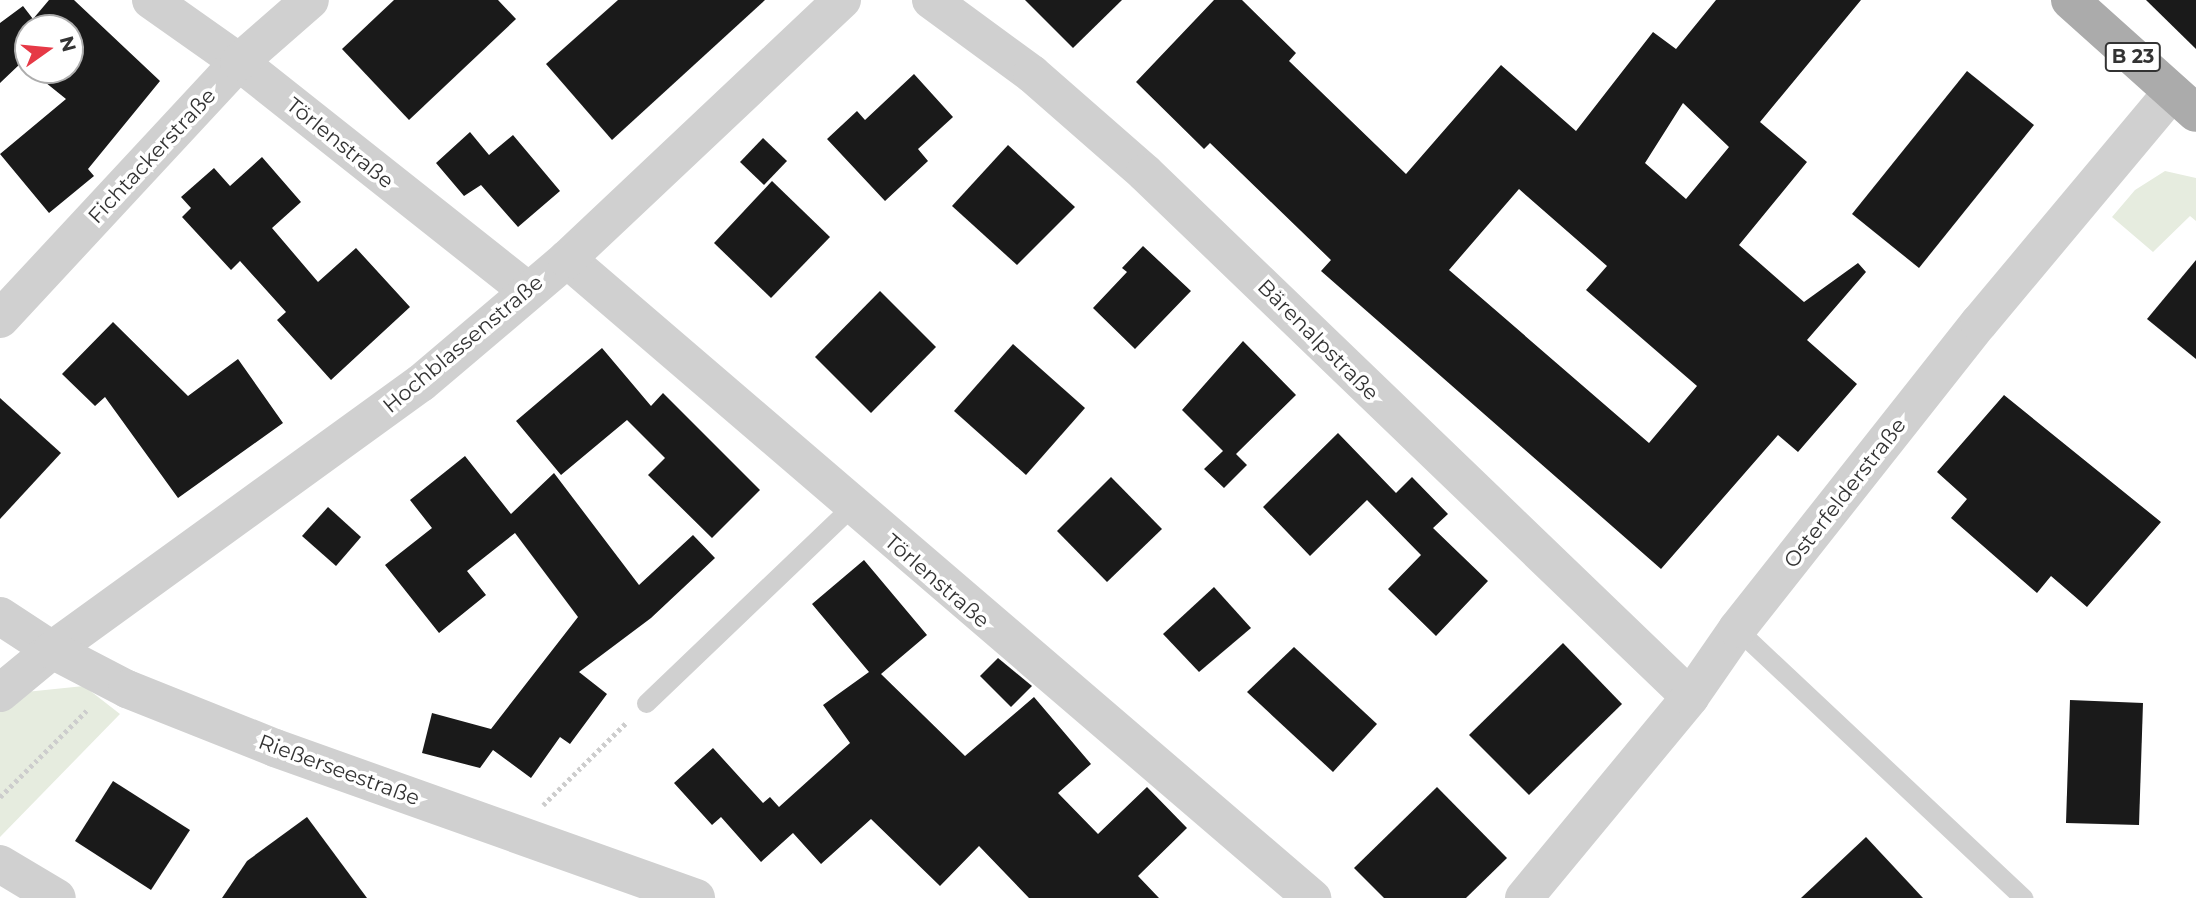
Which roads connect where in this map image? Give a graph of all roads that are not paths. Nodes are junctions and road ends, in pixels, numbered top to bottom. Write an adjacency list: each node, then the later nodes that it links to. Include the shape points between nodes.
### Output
1 (151, 0): 6 (street, Törlenstraße)
2 (310, 0): 6 (street, Fichtackerstraße)
3 (842, 0): 8 (street, Hochblassenstraße)
4 (931, 0): 16 (street, Bärenalpstraße, via 1032,74 1145,173)
5 (2070, 0): 7 (main road, B 23)
6 (239, 62): 9 (street, Törlenstraße); 10 (street, Fichtackerstraße)
7 (2184, 103): 13 (street, Osterfelderstraße, via 1979,323)
8 (567, 259): 9 (street, Hochblassenstraße); 11 (street, Törlenstraße)
9 (527, 290): 14 (street, Hochblassenstraße, via 421,383)
10 (0, 319)
11 (851, 507): 17 (lane); 21 (street, Törlenstraße)
12 (0, 616): 14 (street, Rießerseestraße)
13 (1737, 629): 16 (street, Osterfelderstraße); 23 (lane)
14 (52, 650): 15 (street); 20 (street, Rießerseestraße, via 115,683 275,748)
15 (0, 693)
16 (1690, 698): 22 (street, Osterfelderstraße)
17 (646, 703)
18 (0, 864): 19 (street)
19 (57, 898)
20 (696, 898)
21 (1312, 898)
22 (1524, 898)
23 (2023, 898)

